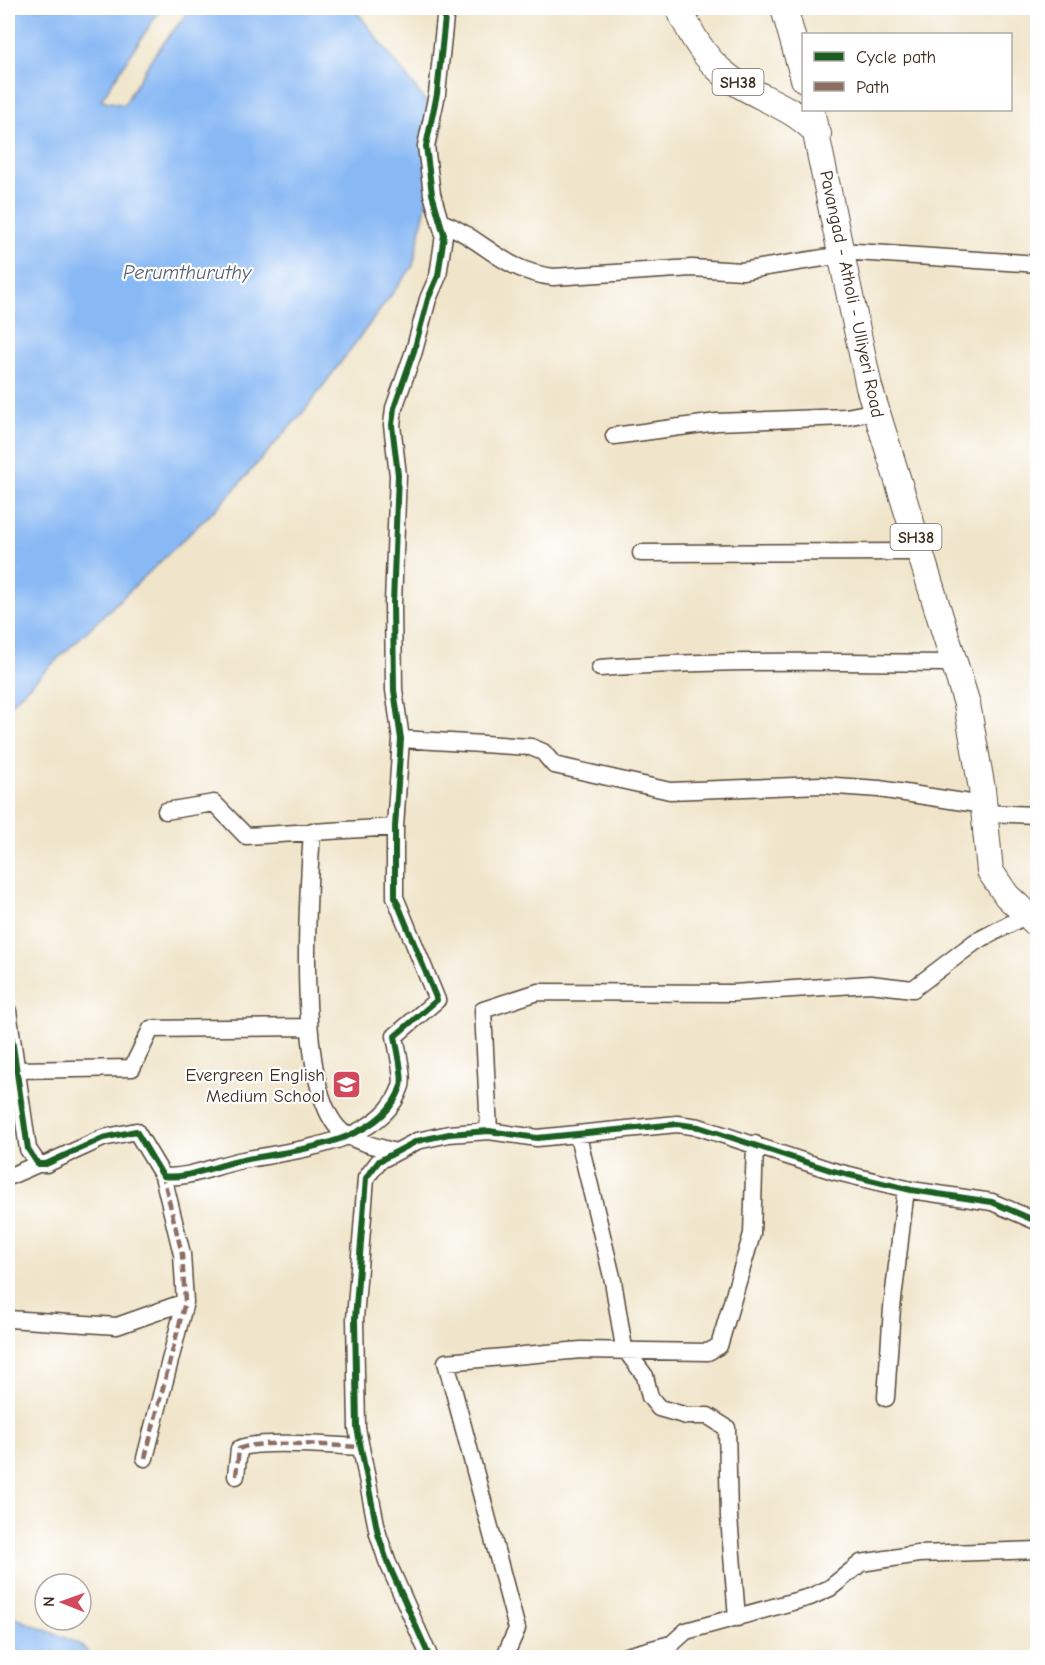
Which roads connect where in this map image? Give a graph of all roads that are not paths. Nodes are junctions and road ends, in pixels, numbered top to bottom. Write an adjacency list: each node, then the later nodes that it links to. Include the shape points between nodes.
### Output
1 (446, 8): 7 (street, via 437,94 426,146 432,194)
2 (679, 8): 6 (main road, SH38, via 697,44 723,74 804,118)
3 (784, 8): 4 (main road)
4 (802, 72)
5 (812, 111): 6 (main road, Pavangad - Atholi - Ulliyeri Road / SH38)
6 (818, 135): 8 (main road, Pavangad - Atholi - Ulliyeri Road / SH38)
7 (441, 222): 8 (street, via 531,275 553,277 693,268 742,271); 16 (street, via 444,235 438,276 393,408 398,475 394,690)
8 (842, 253): 9 (street); 10 (main road, Pavangad - Atholi - Ulliyeri Road / SH38)
9 (1038, 264)
10 (877, 411): 11 (street, via 846,417 717,422); 12 (main road, Pavangad - Atholi - Ulliyeri Road / SH38)
11 (614, 436)
12 (921, 552): 13 (street); 14 (main road, Pavangad - Atholi - Ulliyeri Road / SH38)
13 (641, 553)
14 (954, 663): 15 (street, via 798,660); 17 (main road, Pavangad - Atholi - Ulliyeri Road / SH38, via 967,704)
15 (600, 668)
16 (401, 738): 17 (street, via 531,747 543,752 554,765 670,791 821,785 879,789); 20 (street)
17 (984, 809): 19 (street); 22 (main road, Pavangad - Atholi - Ulliyeri Road / SH38, via 990,871 1007,896)
18 (166, 811): 21 (street, via 214,803 246,836)
19 (1038, 815)
20 (395, 827): 21 (street); 27 (street, via 395,897 437,1000 395,1036 402,1085 388,1109)
21 (312, 831): 24 (street, via 306,917)
22 (1032, 920): 26 (street, via 975,942 913,990 870,984 732,993 538,992 483,1010)
23 (8, 1011): 25 (street)
24 (309, 1027): 25 (street, via 151,1029 132,1068); 27 (street, via 327,1107 341,1131)
25 (16, 1070): 31 (street, via 28,1149)
26 (489, 1131): 28 (street, via 537,1138); 30 (street, via 417,1141)
27 (353, 1136): 30 (street); 32 (street, via 216,1165 176,1178)
28 (578, 1136): 29 (street, via 677,1124); 38 (street, via 613,1281)
29 (755, 1144): 34 (street, via 833,1171); 38 (street, via 752,1234 719,1346 708,1352)
30 (396, 1152): 40 (street, via 379,1161 366,1178 355,1319 357,1428)
31 (38, 1164): 32 (street, via 103,1138 136,1131); 33 (street)
32 (164, 1176): 36 (street, via 182,1254)
33 (8, 1177)
34 (906, 1189): 35 (street, via 992,1202); 39 (street)
35 (1038, 1222)
36 (185, 1302): 37 (street, via 117,1326); 41 (street)
37 (8, 1319)
38 (625, 1351): 44 (street, via 645,1376 650,1397 659,1408 687,1416 708,1416 727,1428); 47 (street, via 581,1350 446,1362 517,1629)
39 (886, 1398)
40 (361, 1447): 42 (street, via 243,1447 239,1449); 46 (street, via 387,1561)
41 (145, 1458)
42 (236, 1476)
43 (1038, 1550): 44 (street, via 918,1554 861,1563 830,1588)
44 (737, 1618): 45 (street, via 686,1631)
45 (668, 1651): 48 (street)
46 (430, 1658)
47 (504, 1658)
48 (619, 1658)

